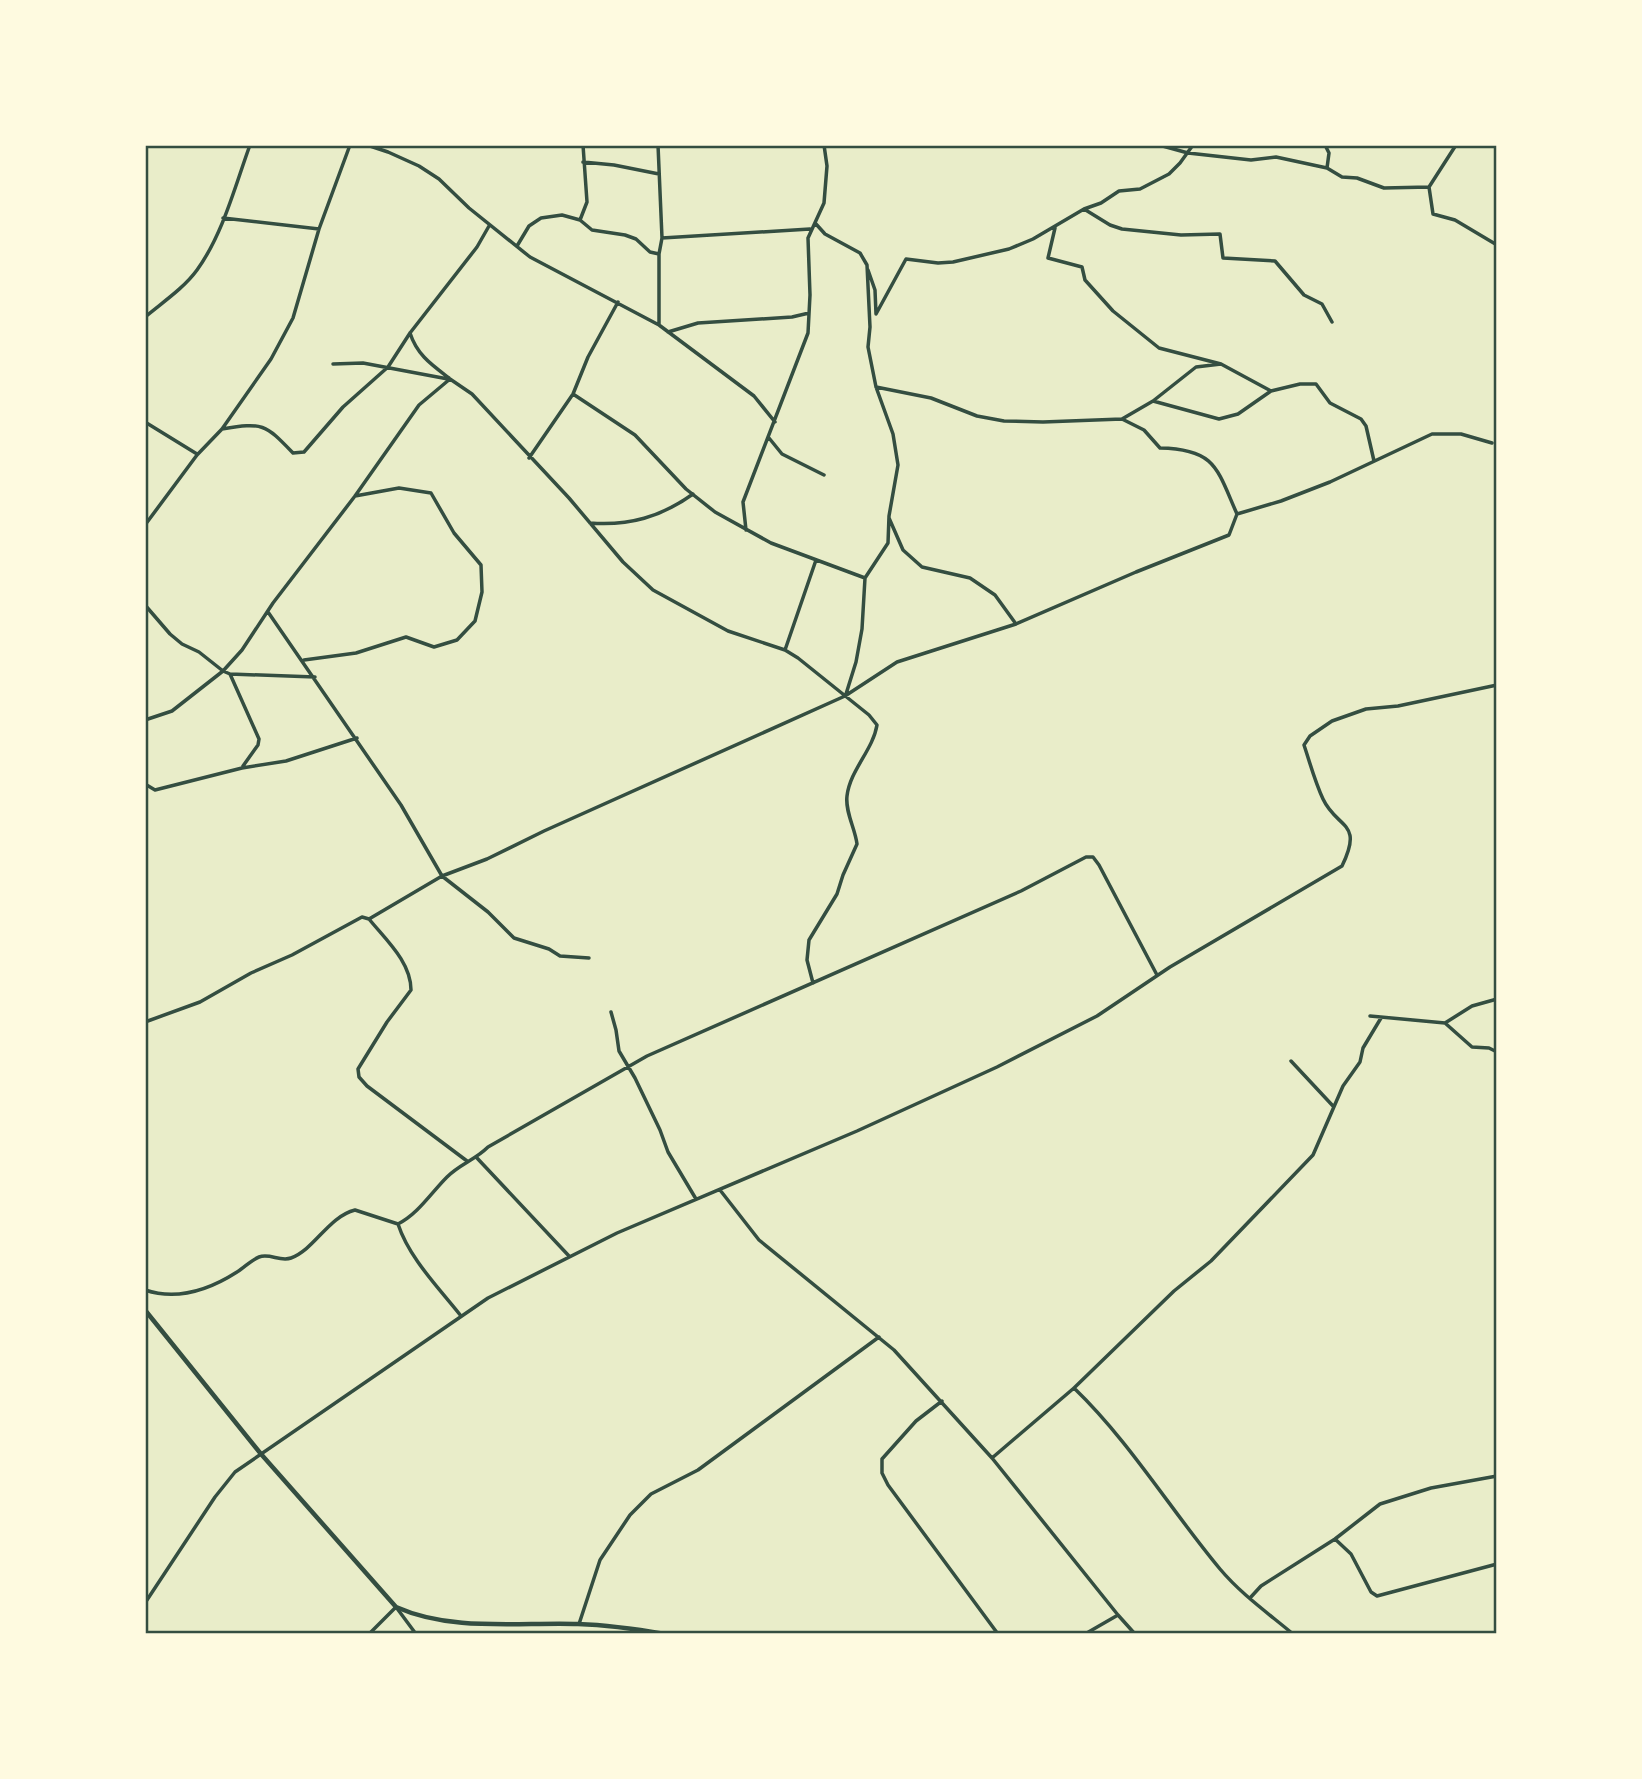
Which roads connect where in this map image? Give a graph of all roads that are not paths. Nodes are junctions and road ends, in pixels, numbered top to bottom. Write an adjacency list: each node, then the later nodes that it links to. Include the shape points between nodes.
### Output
1 (250, 145): 17 (street)
2 (350, 145): 22 (street)
3 (367, 145): 20 (street, via 439,179)
4 (583, 145): 12 (street)
5 (659, 145): 14 (street)
6 (824, 145): 19 (street, via 826,185)
7 (1159, 145): 11 (street)
8 (1193, 145): 11 (street)
9 (1325, 145): 13 (street)
10 (1456, 145): 15 (street)
11 (1188, 153): 13 (street, via 1251,160 1276,157); 16 (street, via 1169,174 1145,187 1119,191)
12 (583, 162): 14 (street); 18 (street, via 587,202)
13 (1327, 168): 15 (street, via 1342,177 1384,188)
14 (659, 174): 24 (street)
15 (1429, 187): 25 (street, via 1433,214 1455,220)
16 (1084, 209): 21 (street); 32 (street, via 1122,229 1220,234 1223,258 1275,261 1304,295 1322,304)
17 (223, 218): 22 (street); 31 (street, via 197,270)
18 (580, 220): 26 (street, via 562,215 541,218 528,226); 27 (street, via 592,230 625,234)
19 (816, 224): 23 (street); 28 (street, via 860,253)
20 (489, 225): 26 (street); 35 (street)
21 (1055, 227): 28 (street, via 1009,249 953,262 906,259 876,314); 37 (street, via 1048,258 1082,267 1085,280 1113,311 1159,348)
22 (319, 229): 47 (street, via 293,318 271,359)
23 (810, 229): 24 (street); 30 (street)
24 (662, 238): 27 (street)
25 (1497, 245)
26 (517, 246): 29 (street)
27 (659, 254): 33 (street)
28 (867, 265): 40 (street, via 868,347)
29 (618, 302): 33 (street); 42 (street)
30 (809, 313): 34 (street, via 698,323); 46 (street, via 806,342)
31 (145, 317)
32 (1332, 322)
33 (659, 325): 34 (street)
34 (668, 332): 46 (street, via 754,396)
35 (410, 334): 38 (street); 39 (street, via 415,348)
36 (333, 364): 38 (street)
37 (1221, 364): 41 (street); 43 (street, via 1196,367)
38 (388, 367): 39 (street); 47 (street, via 343,407 304,452 293,453 261,426)
39 (450, 379): 51 (street, via 466,389); 55 (street, via 419,405)
40 (876, 387): 44 (street, via 1004,421); 57 (street, via 893,434 898,465)
41 (1271, 391): 43 (street, via 1238,414 1219,419); 52 (street, via 1311,383 1319,386 1330,402 1361,419)
42 (573, 394): 51 (street); 54 (street, via 635,435)
43 (1153, 401): 44 (street)
44 (1122, 419): 56 (street, via 1144,430 1160,447 1184,448 1205,456 1220,475)
45 (145, 422): 50 (street)
46 (775, 422): 48 (street)
47 (222, 429): 50 (street)
48 (769, 438): 53 (street, via 782,454); 60 (street, via 743,502)
49 (1492, 443): 52 (street, via 1437,433)
50 (197, 454): 59 (street)
51 (529, 458): 58 (street)
52 (1374, 461): 56 (street)
53 (824, 475)
54 (692, 494): 58 (street, via 645,520); 60 (street)
55 (355, 496): 64 (street); 67 (street, via 399,488 431,493 454,533 481,565 482,592 475,621 457,640 434,646 406,637 356,653)
56 (1237, 514): 65 (street, via 1229,535)
57 (888, 516): 62 (street, via 888,542); 65 (street, via 903,550 922,567 970,578 995,595)
58 (590, 523): 66 (street, via 640,579 670,601 728,631)
59 (145, 525)
60 (746, 530): 61 (street)
61 (816, 560): 62 (street); 66 (street)
62 (865, 578): 72 (street, via 862,629)
63 (145, 605): 68 (street, via 170,634)
64 (268, 612): 67 (street); 68 (street)
65 (1016, 625): 72 (street, via 897,662)
66 (785, 650): 72 (street)
67 (303, 660): 70 (street)
68 (223, 671): 69 (street); 73 (street, via 172,711)
69 (230, 674): 70 (street); 75 (street, via 260,738)
70 (315, 677): 74 (street)
71 (1497, 685): 80 (street, via 1366,709 1310,736 1304,745 1324,802 1348,828 1350,850 1342,866)
72 (845, 696): 77 (street); 81 (street, via 877,725 847,793 857,844 837,894 809,940 807,960)
73 (145, 720)
74 (357, 738): 75 (street, via 286,761); 77 (street)
75 (242, 768): 76 (street, via 155,790)
76 (145, 785)
77 (442, 876): 78 (street); 79 (street, via 514,938 560,956)
78 (369, 919): 86 (street, via 362,917 200,1002); 93 (street, via 404,963 411,990 358,1069 359,1077)
79 (589, 958)
80 (1157, 975): 81 (street, via 1099,864 1086,857 1021,891); 94 (street, via 1097,1016 997,1067)
81 (813, 983): 90 (street)
82 (1497, 999): 87 (street, via 1472,1006)
83 (611, 1012): 90 (street, via 619,1051)
84 (1370, 1016): 85 (street)
85 (1381, 1018): 87 (street); 91 (street)
86 (145, 1022)
87 (1445, 1023): 88 (street, via 1472,1047)
88 (1497, 1052)
89 (1291, 1061): 91 (street)
90 (628, 1067): 92 (street, via 488,1147); 95 (street, via 668,1152)
91 (1333, 1106): 102 (street, via 1313,1155 1211,1261)
92 (477, 1158): 93 (street); 97 (street)
93 (467, 1161): 96 (street)
94 (719, 1190): 95 (street); 101 (street, via 759,1240)
95 (697, 1200): 97 (street)
96 (398, 1224): 98 (street, via 355,1209 290,1258 256,1258 225,1280 178,1296); 100 (street, via 429,1276)
97 (569, 1256): 100 (street)
98 (145, 1290)
99 (145, 1310): 104 (street)
100 (461, 1316): 104 (street)
101 (879, 1337): 103 (street); 113 (street, via 698,1470 651,1494 630,1515 600,1560)
102 (1074, 1388): 105 (street); 109 (street, via 1221,1570)
103 (942, 1401): 105 (street); 117 (street, via 916,1421 882,1459 882,1473)
104 (261, 1454): 110 (street, via 235,1472 215,1497); 111 (street)
105 (992, 1458): 112 (street)
106 (1497, 1476): 107 (street, via 1430,1488 1380,1504)
107 (1335, 1539): 108 (street, via 1351,1554 1377,1596); 109 (street, via 1261,1586)
108 (1497, 1564)
109 (1250, 1598): 120 (street)
110 (145, 1603)
111 (396, 1607): 113 (street, via 438,1620); 114 (street); 115 (street)
112 (1118, 1615): 118 (street); 119 (street)
113 (579, 1624): 116 (street)
114 (369, 1634)
115 (416, 1634)
116 (665, 1634)
117 (998, 1634)
118 (1085, 1634)
119 (1135, 1634)
120 (1293, 1634)

